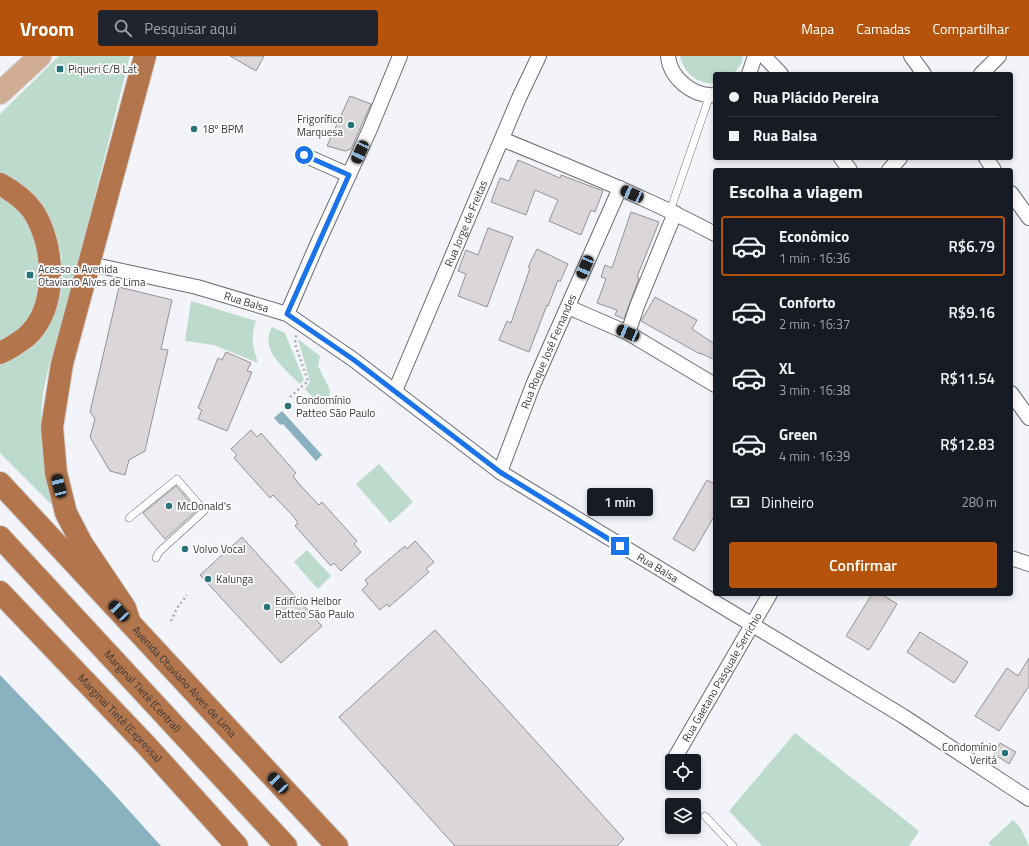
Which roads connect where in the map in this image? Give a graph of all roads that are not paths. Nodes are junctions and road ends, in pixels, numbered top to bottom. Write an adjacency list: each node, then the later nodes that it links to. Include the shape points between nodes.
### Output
1 (40, 56): 14 (main road)
2 (145, 56): 27 (highway)
3 (400, 56): 20 (street)
4 (539, 56): 16 (street, Rua Jorge de Freitas)
5 (668, 56): 15 (street, via 674,73 683,84 696,92)
6 (755, 56): 10 (street)
7 (764, 56): 11 (street)
8 (911, 56): 12 (street)
9 (999, 56): 13 (street)
10 (751, 72)
11 (779, 72)
12 (923, 72)
13 (983, 72)
14 (0, 93)
15 (713, 95): 24 (lane)
16 (502, 139): 22 (street); 33 (street, Rua Jorge de Freitas)
17 (304, 155): 20 (street)
18 (898, 160): 19 (street)
19 (891, 168)
20 (349, 175): 29 (street)
21 (0, 184): 31 (highway, via 22,198 40,223 48,242 50,272 49,292 36,324 27,336)
22 (620, 188): 24 (street); 28 (street, Rua Roque José Fernandes)
23 (1013, 196): 25 (street)
24 (673, 212): 26 (street); 30 (street)
25 (1029, 218)
26 (713, 233)
27 (90, 264): 29 (street, Rua Balsa, via 197,288); 45 (highway, via 62,364 52,427 56,473 66,513 82,544 125,608)
28 (568, 307): 30 (street); 36 (street, Rua Roque José Fernandes)
29 (287, 314): 33 (street, Rua Balsa)
30 (628, 333): 32 (street)
31 (0, 353)
32 (713, 384)
33 (395, 391): 36 (street, Rua Balsa)
34 (1013, 396): 35 (street)
35 (1029, 418)
36 (500, 472): 46 (street, Rua Balsa, via 647,563)
37 (0, 483): 45 (highway, Avenida Otaviano Alves de Lima)
38 (129, 518): 40 (lane, via 176,479 203,509 204,511)
39 (0, 537): 50 (highway, Marginal Tietê (Central))
40 (156, 558)
41 (1013, 559): 42 (street)
42 (1029, 564)
43 (0, 592): 51 (highway, Marginal Tietê (Expressa), via 146,745)
44 (769, 596): 46 (street, Rua Gaetano Pasquale Serrichio)
45 (130, 623): 52 (highway, Avenida Otaviano Alves de Lima)
46 (753, 623): 47 (street, Rua Gaetano Pasquale Serrichio); 48 (street, Rua Balsa, via 904,716)
47 (677, 754)
48 (1029, 800)
49 (705, 816): 53 (lane)
50 (284, 843)
51 (237, 846)
52 (337, 846)
53 (733, 846)

